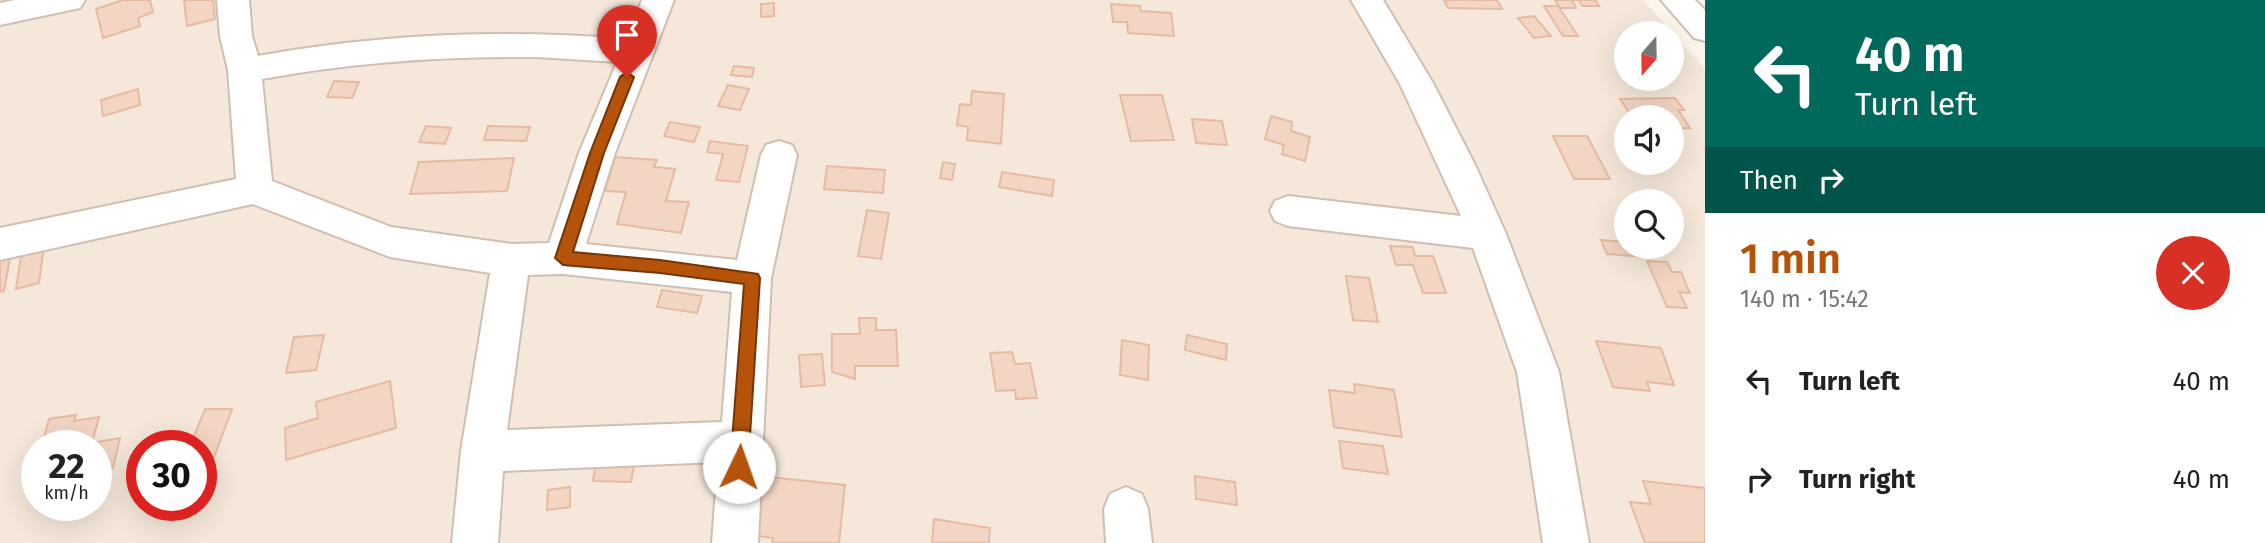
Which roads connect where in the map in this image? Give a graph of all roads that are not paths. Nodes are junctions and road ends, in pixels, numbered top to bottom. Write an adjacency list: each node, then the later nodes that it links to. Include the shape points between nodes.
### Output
1 (69, 0): 6 (street)
2 (233, 0): 9 (street)
3 (658, 0): 8 (street)
4 (1367, 0): 13 (street, via 1416,83)
5 (1677, 0): 7 (street)
6 (0, 14)
7 (1705, 30)
8 (637, 52): 9 (street, via 474,44 364,51); 15 (street)
9 (244, 70): 11 (street)
10 (779, 155): 17 (street)
11 (255, 190): 14 (street); 16 (street, via 390,242)
12 (1288, 211): 13 (street)
13 (1487, 233): 22 (street, via 1538,372)
14 (0, 244)
15 (563, 258): 16 (street); 17 (street)
16 (512, 260): 19 (street)
17 (752, 278): 18 (street)
18 (740, 441): 19 (street); 21 (street)
19 (483, 451): 20 (street)
20 (475, 543)
21 (735, 543)
22 (1566, 543)

